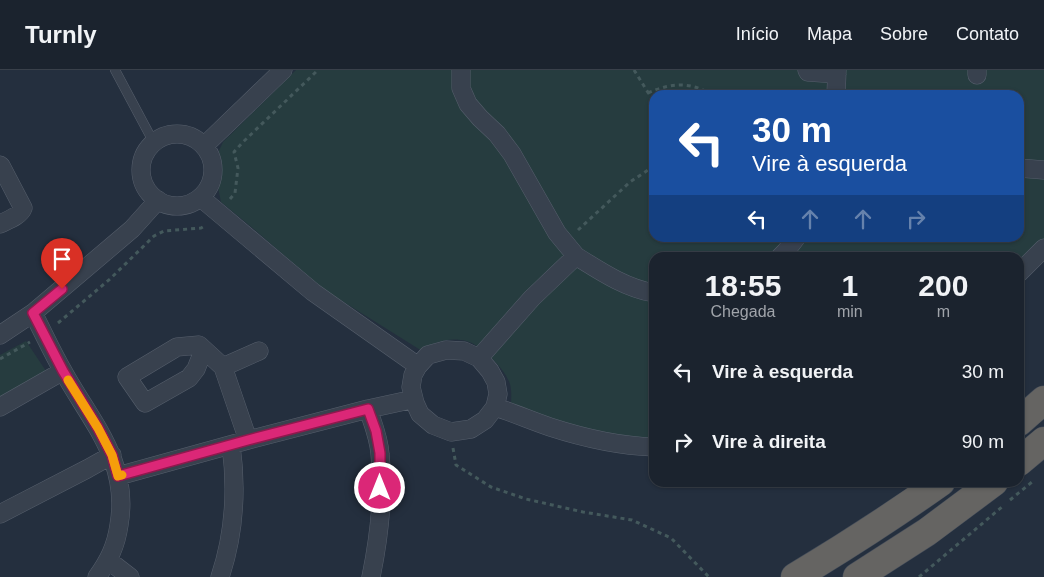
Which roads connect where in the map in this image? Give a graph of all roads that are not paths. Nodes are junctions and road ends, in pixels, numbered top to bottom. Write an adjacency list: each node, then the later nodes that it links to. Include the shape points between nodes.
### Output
1 (114, 70): 7 (lane)
2 (282, 70): 8 (street)
3 (461, 70): 17 (street, via 461,88 468,104 512,154 557,233)
4 (807, 70): 5 (street)
5 (837, 72): 6 (street)
6 (836, 90)
7 (154, 143): 8 (street, via 166,135 180,134 193,137); 13 (street, via 145,154 142,173 146,187)
8 (204, 146): 12 (street, via 212,158 214,172)
9 (0, 165): 14 (street, via 23,208 19,214)
10 (1024, 168): 11 (street)
11 (1044, 170)
12 (201, 198): 13 (street, via 176,205); 26 (street, via 313,292)
13 (158, 200): 21 (street, via 132,229)
14 (0, 224)
15 (793, 242): 18 (street)
16 (1044, 248): 19 (street)
17 (570, 249): 20 (street, via 606,274); 25 (street)
18 (785, 252)
19 (1024, 268)
20 (649, 292)
21 (33, 313): 22 (street); 28 (street)
22 (0, 335)
23 (258, 351): 27 (street)
24 (207, 353): 27 (street)
25 (479, 358): 26 (street, via 464,351 446,350 428,355); 32 (street, via 496,382)
26 (418, 366): 29 (street, via 411,388)
27 (223, 367): 35 (street)
28 (63, 371): 31 (street); 39 (street)
29 (414, 399): 32 (street, via 420,414 433,425 451,432 471,429 485,420); 33 (street)
30 (1044, 400): 34 (highway)
31 (0, 407)
32 (495, 407): 38 (street, via 584,438)
33 (368, 409): 35 (street); 49 (street, via 380,453 379,532)
34 (1024, 418)
35 (248, 440): 37 (street)
36 (1044, 441): 40 (highway)
37 (232, 445): 41 (street); 48 (street, via 234,499)
38 (649, 447)
39 (112, 455): 41 (street); 44 (street)
40 (1028, 470)
41 (118, 476): 45 (street, via 122,496 120,518 115,546)
42 (934, 487): 50 (highway)
43 (987, 487): 51 (highway, via 927,532)
44 (0, 514)
45 (108, 560): 46 (street); 47 (street)
46 (97, 577)
47 (130, 577)
48 (220, 577)
49 (371, 577)
50 (795, 577)
51 (857, 577)

